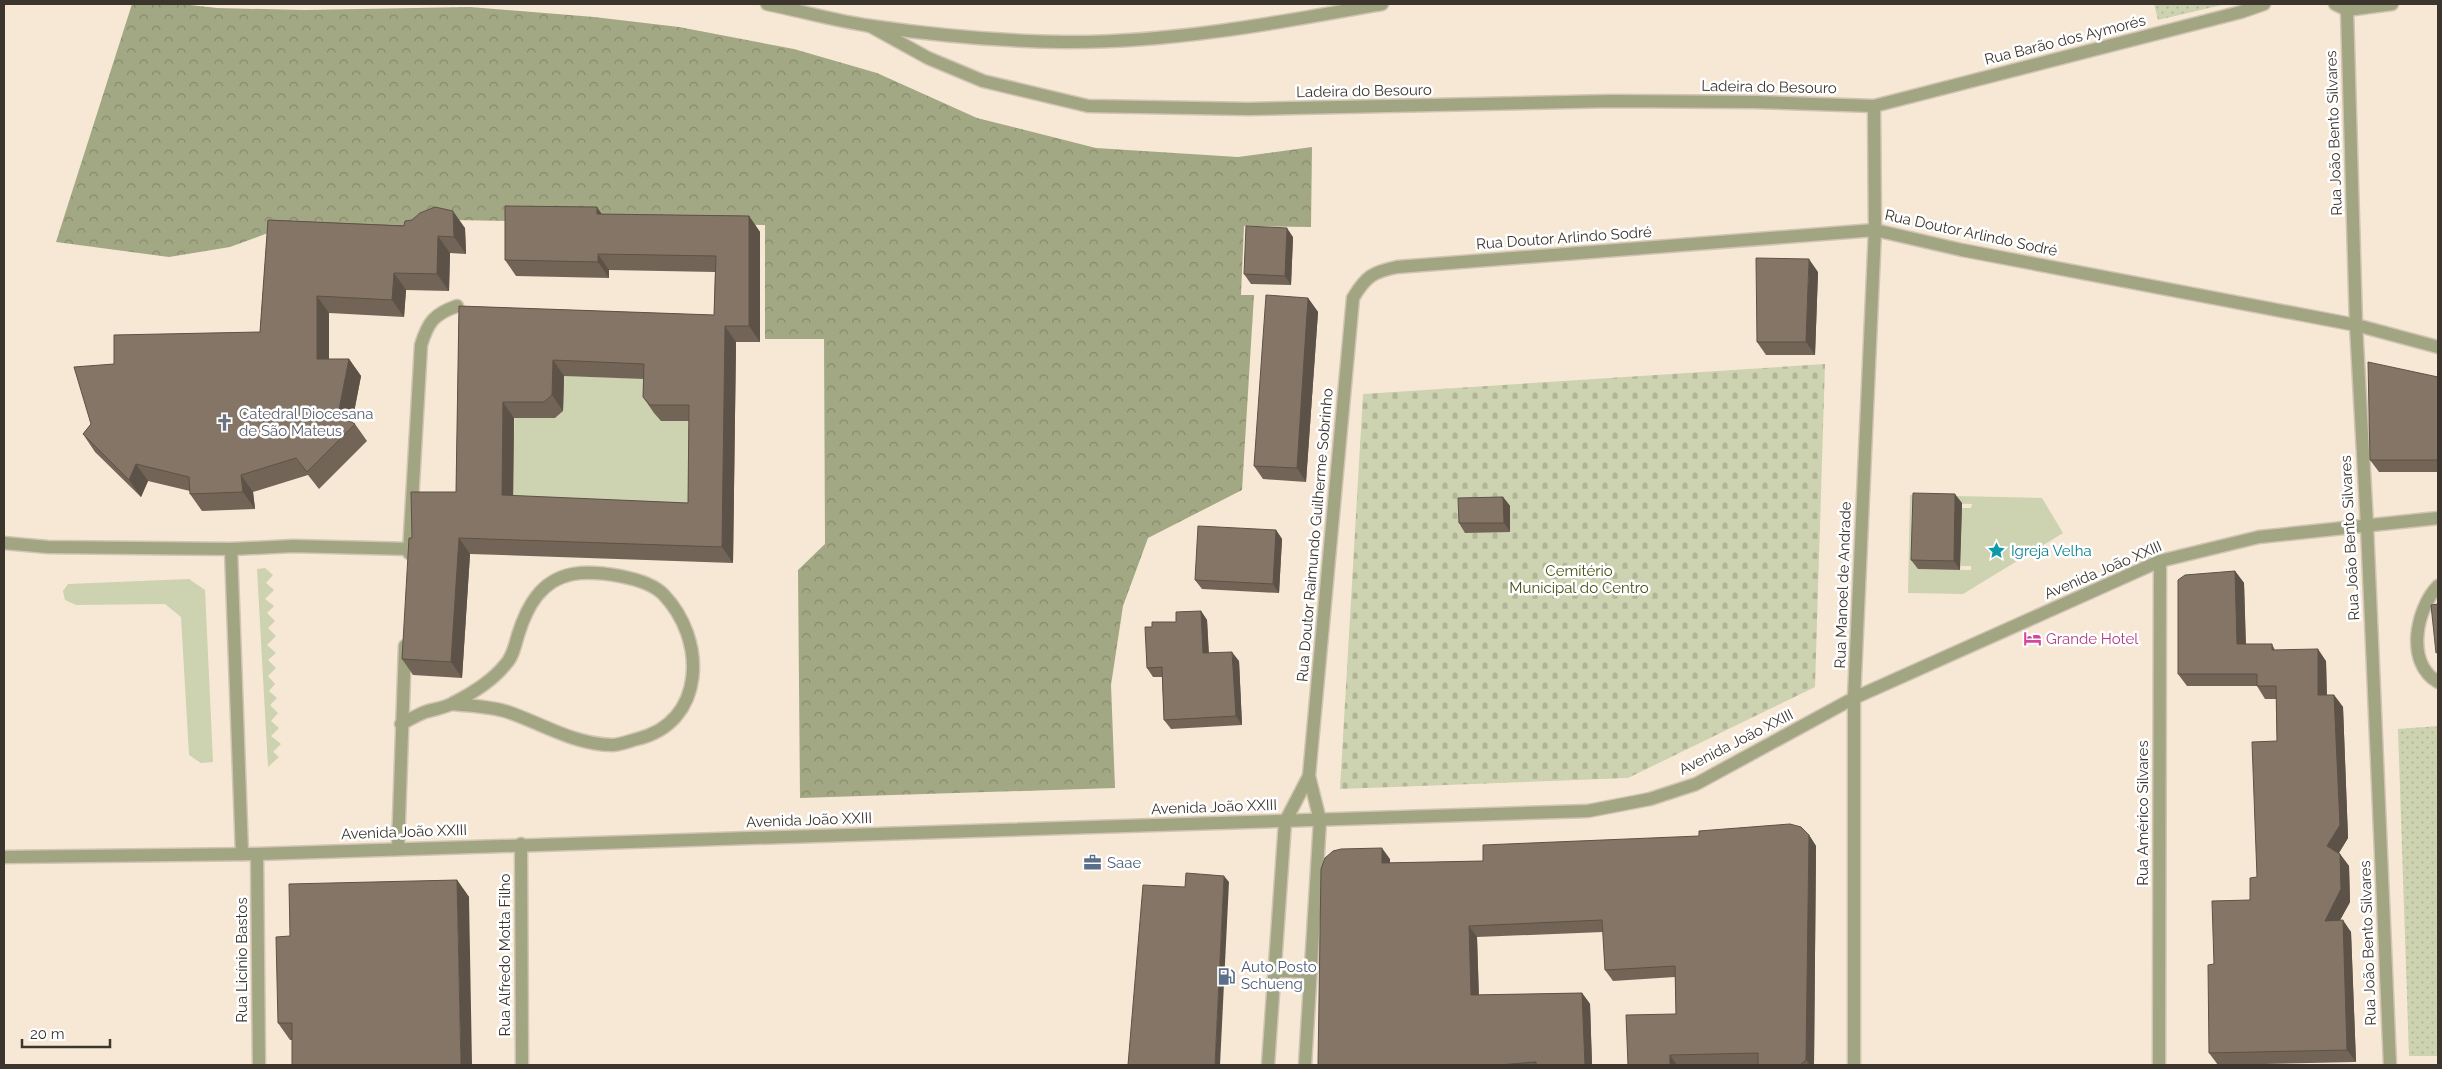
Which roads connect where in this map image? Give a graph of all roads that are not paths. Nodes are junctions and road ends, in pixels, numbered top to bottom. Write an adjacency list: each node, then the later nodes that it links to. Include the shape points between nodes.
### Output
1 (767, 4): 6 (street)
2 (1382, 4): 6 (street, via 1254,27 1159,38 1073,42)
3 (2264, 4): 7 (street, Rua Barão dos Aymorés)
4 (2392, 4): 5 (street)
5 (2341, 7): 11 (street, Rua João Bento Silvares)
6 (870, 26): 7 (street, Ladeira do Besouro, via 928,58 983,81 1088,106 1249,109 1631,101)
7 (1874, 106): 8 (street, Rua Manoel de Andrade)
8 (1875, 230): 9 (street, Rua Doutor Arlindo Sodré, via 1397,267 1375,272 1362,283); 11 (street, Rua Doutor Arlindo Sodré, via 1962,250); 23 (street, Rua Manoel de Andrade)
9 (1353, 298): 26 (street, Rua Doutor Raimundo Guilherme Sobrinho)
10 (457, 306): 17 (street, via 440,312 427,327 421,345)
11 (2356, 325): 12 (street, Rua Doutor Arlindo Sodré); 14 (street, Rua João Bento Silvares)
12 (2438, 347)
13 (2438, 518): 14 (street)
14 (2367, 526): 18 (street, Avenida João XXIII, via 2259,537); 42 (street, Rua João Bento Silvares)
15 (4, 544): 16 (street)
16 (231, 549): 17 (street, via 293,546); 31 (street)
17 (410, 549): 19 (street)
18 (2160, 561): 23 (street, Avenida João XXIII); 41 (street, Rua Américo Silvares)
19 (409, 569)
20 (2438, 586): 22 (street, via 2421,614 2416,636 2421,662)
21 (406, 628): 25 (street)
22 (2438, 682)
23 (1854, 698): 27 (street, Avenida João XXIII, via 1696,784 1650,799 1588,811); 40 (street, Rua Manoel de Andrade)
24 (452, 704): 24 (street, via 508,712 578,740 613,745 652,736 675,720 690,694 695,667 690,642 678,614 662,593 642,582 619,576 573,574 548,584 534,596 506,664 482,685); 25 (street, via 422,713)
25 (401, 724): 30 (street)
26 (1309, 776): 27 (street, Rua Doutor Raimundo Guilherme Sobrinho); 28 (street, Rua Doutor Raimundo Guilherme Sobrinho)
27 (1320, 820): 28 (street, Avenida João XXIII); 35 (street, Rua Doutor Raimundo Guilherme Sobrinho)
28 (1285, 822): 29 (street, Avenida João XXIII); 34 (street, Rua Doutor Raimundo Guilherme Sobrinho)
29 (521, 844): 30 (street, Avenida João XXIII); 37 (street, Rua Alfredo Motta Filho)
30 (398, 848): 32 (street, Avenida João XXIII)
31 (242, 854): 32 (street, Avenida João XXIII); 33 (street, Avenida João XXIII)
32 (257, 854): 36 (street, Rua Licínio Bastos)
33 (4, 857)
34 (1275, 971): 35 (street); 38 (street, Rua Doutor Raimundo Guilherme Sobrinho)
35 (1309, 972): 39 (street, Rua Doutor Raimundo Guilherme Sobrinho)
36 (259, 1065)
37 (522, 1065)
38 (1268, 1065)
39 (1305, 1065)
40 (1854, 1065)
41 (2159, 1065)
42 (2390, 1065)

